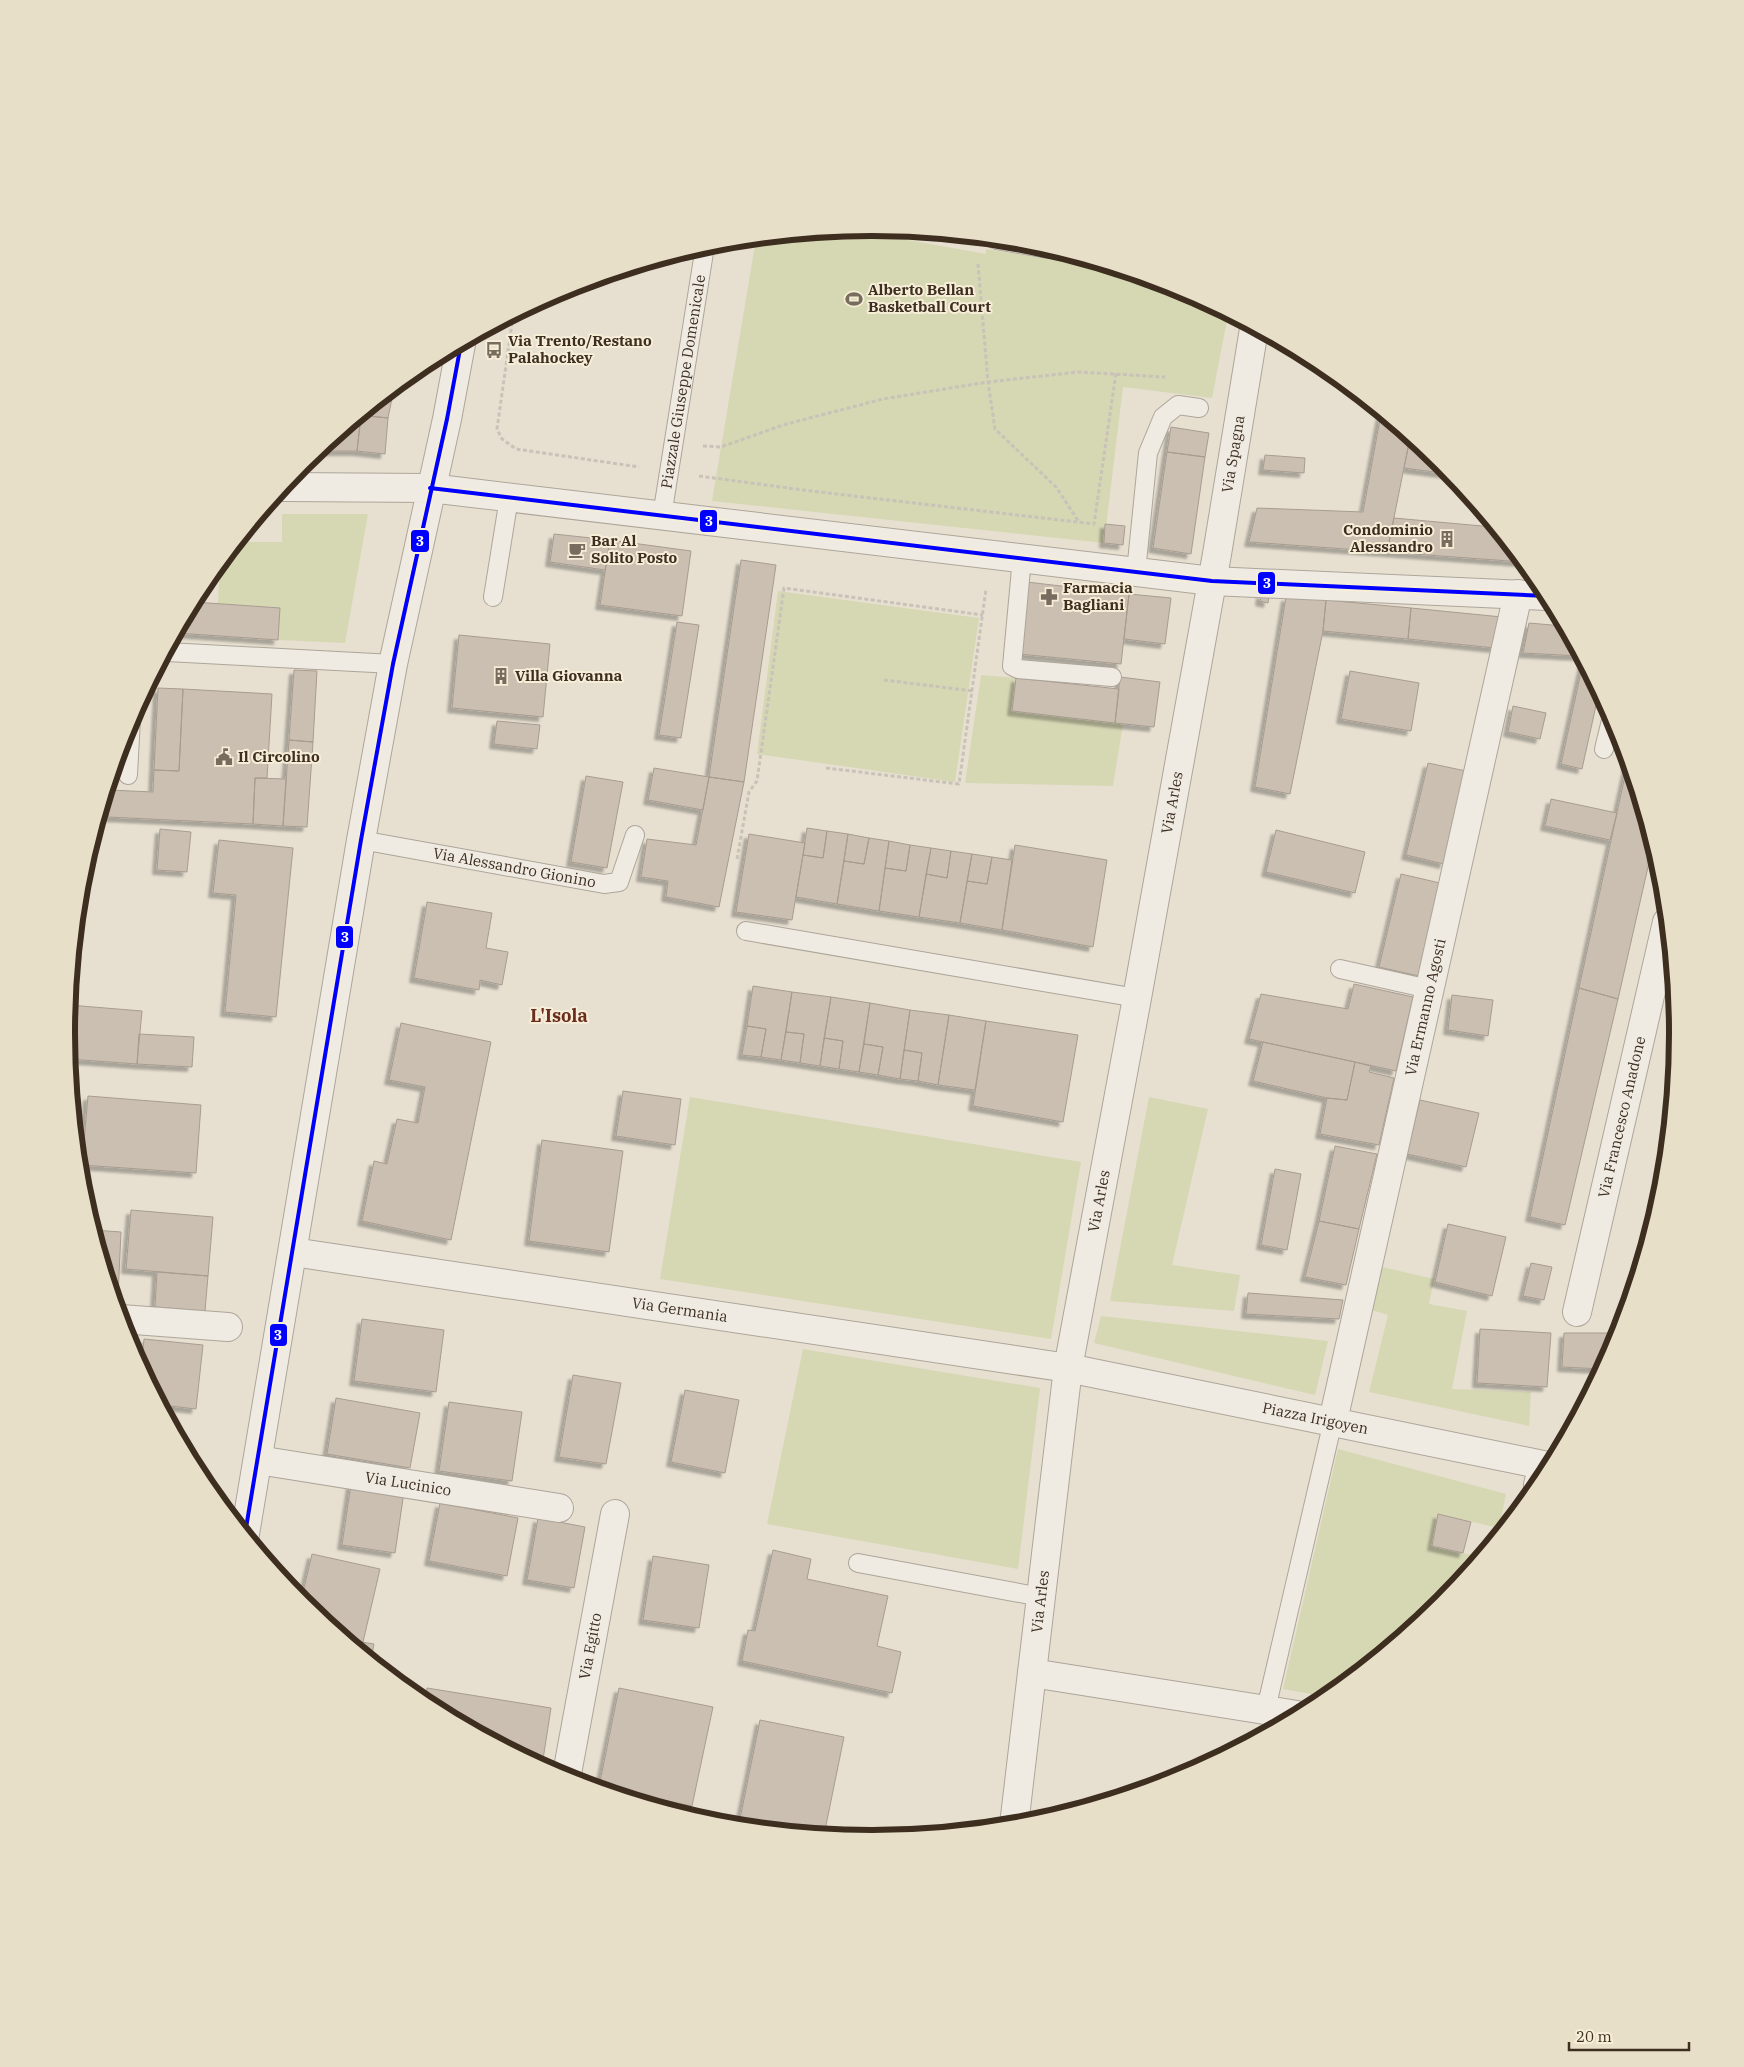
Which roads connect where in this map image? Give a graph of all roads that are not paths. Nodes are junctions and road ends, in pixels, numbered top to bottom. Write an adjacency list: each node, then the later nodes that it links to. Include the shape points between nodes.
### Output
1 (704, 255): 8 (lane, Piazzale Giuseppe Domenicale)
2 (1253, 334): 11 (street, Via Spagna)
3 (460, 352): 6 (street)
4 (1200, 408): 10 (lane, via 1178,405 1163,416 1148,453)
5 (292, 487): 6 (street)
6 (430, 488): 7 (street); 16 (street)
7 (509, 498): 8 (street); 14 (lane)
8 (662, 516): 9 (street)
9 (1021, 568): 10 (street); 17 (lane, via 1012,666)
10 (1136, 572): 11 (street)
11 (1212, 581): 12 (street); 28 (street, Via Arles)
12 (1518, 594): 13 (street); 27 (street, Via Ermanno Agosti)
13 (1538, 595)
14 (493, 597)
15 (173, 652): 16 (lane)
16 (393, 664): 23 (street)
17 (1112, 676)
18 (1609, 730): 20 (lane)
19 (130, 745): 21 (lane)
20 (1604, 749)
21 (128, 775)
22 (635, 835): 23 (lane, Via Alessandro Gionino, via 619,882 604,884)
23 (361, 840): 29 (street)
24 (746, 931): 28 (lane)
25 (1663, 939): 30 (street, Via Francesco Anadone)
26 (1340, 969): 27 (lane)
27 (1429, 989): 34 (street, Via Ermanno Agosti)
28 (1137, 998): 33 (street, Via Arles)
29 (293, 1252): 33 (street, Via Germania); 35 (street)
30 (1577, 1312)
31 (129, 1320): 32 (street)
32 (228, 1327)
33 (1068, 1368): 34 (street, Piazza Irigoyen); 41 (street, Via Arles)
34 (1333, 1421): 36 (street, Piazza Irigoyen); 43 (lane)
35 (258, 1460): 37 (street, Via Lucinico); 39 (street)
36 (1542, 1465)
37 (559, 1508)
38 (615, 1514): 45 (street, Via Egitto)
39 (247, 1528)
40 (858, 1563): 41 (lane)
41 (1041, 1597): 42 (street, Via Arles)
42 (1032, 1673): 43 (street); 46 (street, Via Arles)
43 (1266, 1710): 44 (street)
44 (1287, 1713)
45 (568, 1770)
46 (1015, 1817)

